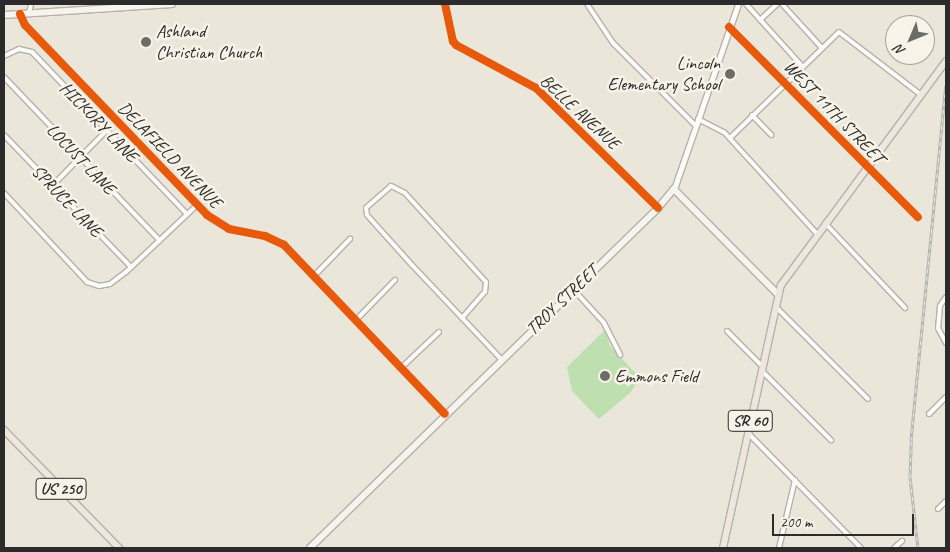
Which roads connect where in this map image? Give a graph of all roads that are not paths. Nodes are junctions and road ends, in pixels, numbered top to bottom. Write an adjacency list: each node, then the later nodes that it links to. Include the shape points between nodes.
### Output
1 (31, 4): 9 (street)
2 (172, 4): 9 (main road)
3 (445, 4): 34 (street, BELLE AVENUE, via 456,45 536,88)
4 (587, 4): 23 (street, via 613,43)
5 (738, 4): 13 (street, TROY STREET)
6 (746, 4): 12 (street)
7 (777, 4): 12 (street)
8 (782, 4): 14 (street)
9 (29, 13): 10 (main road)
10 (20, 14): 11 (main road); 33 (street, DELAFIELD AVENUE, via 25,25)
11 (4, 15)
12 (760, 20): 17 (street)
13 (729, 27): 19 (street, WEST 11TH STREET); 22 (street, TROY STREET)
14 (821, 47): 17 (street); 20 (street, via 837,33 842,33)
15 (4, 56): 24 (street, HICKORY LANE, via 18,49 32,52)
16 (946, 61): 20 (main road, SR 60)
17 (802, 66): 19 (street)
18 (4, 77): 28 (street, LOCUST LANE)
19 (784, 83): 21 (street); 29 (street, WEST 11TH STREET)
20 (921, 95): 29 (main road, SR 60)
21 (752, 115): 26 (street); 27 (street)
22 (698, 119): 23 (street, TROY STREET); 27 (street, via 718,127)
23 (696, 126): 31 (street, TROY STREET)
24 (107, 130): 28 (street); 35 (street, HICKORY LANE)
25 (4, 135): 30 (street, SPRUCE LANE)
26 (772, 135)
27 (730, 138): 38 (street)
28 (81, 159): 30 (street); 40 (street, LOCUST LANE)
29 (866, 168): 36 (street, WEST 11TH STREET); 37 (main road, SR 60)
30 (52, 186): 41 (street, SPRUCE LANE)
31 (674, 189): 34 (main road, TROY STREET); 45 (main road)
32 (4, 193): 41 (street, via 92,285 107,285)
33 (197, 205): 35 (street); 42 (street, DELAFIELD AVENUE, via 221,226 276,240)
34 (658, 208): 44 (main road, TROY STREET)
35 (187, 214): 40 (street)
36 (918, 217)
37 (825, 223): 38 (main road, SR 60); 48 (street)
38 (817, 234): 45 (main road, SR 60, via 784,279)
39 (350, 239): 42 (street)
40 (160, 241): 41 (street)
41 (131, 267)
42 (314, 276): 50 (street, DELAFIELD AVENUE)
43 (395, 280): 50 (street)
44 (573, 289): 54 (street, via 604,323); 55 (main road, TROY STREET)
45 (778, 294): 47 (main road, SR 60)
46 (946, 297): 53 (street, via 940,306 938,328)
47 (775, 306): 57 (main road, SR 60); 59 (street)
48 (905, 308)
49 (462, 318): 49 (street, via 485,292 486,282 405,193 391,186 366,208 365,213); 55 (street)
50 (356, 320): 56 (street, DELAFIELD AVENUE)
51 (727, 331): 57 (street)
52 (439, 332): 56 (street)
53 (946, 343)
54 (620, 355)
55 (501, 359): 60 (main road, TROY STREET)
56 (402, 367): 60 (street, DELAFIELD AVENUE)
57 (762, 368): 63 (main road, SR 60); 64 (street)
58 (946, 397): 61 (street)
59 (868, 400)
60 (446, 414): 70 (main road, TROY STREET)
61 (929, 414)
62 (4, 430): 69 (main road, US 250)
63 (748, 433): 65 (street); 71 (main road, SR 60)
64 (831, 440)
65 (796, 480): 72 (street); 73 (street)
66 (946, 501): 67 (street)
67 (938, 509)
68 (902, 541): 74 (street)
69 (119, 548)
70 (310, 548)
71 (723, 548)
72 (779, 548)
73 (861, 548)
74 (894, 548)

